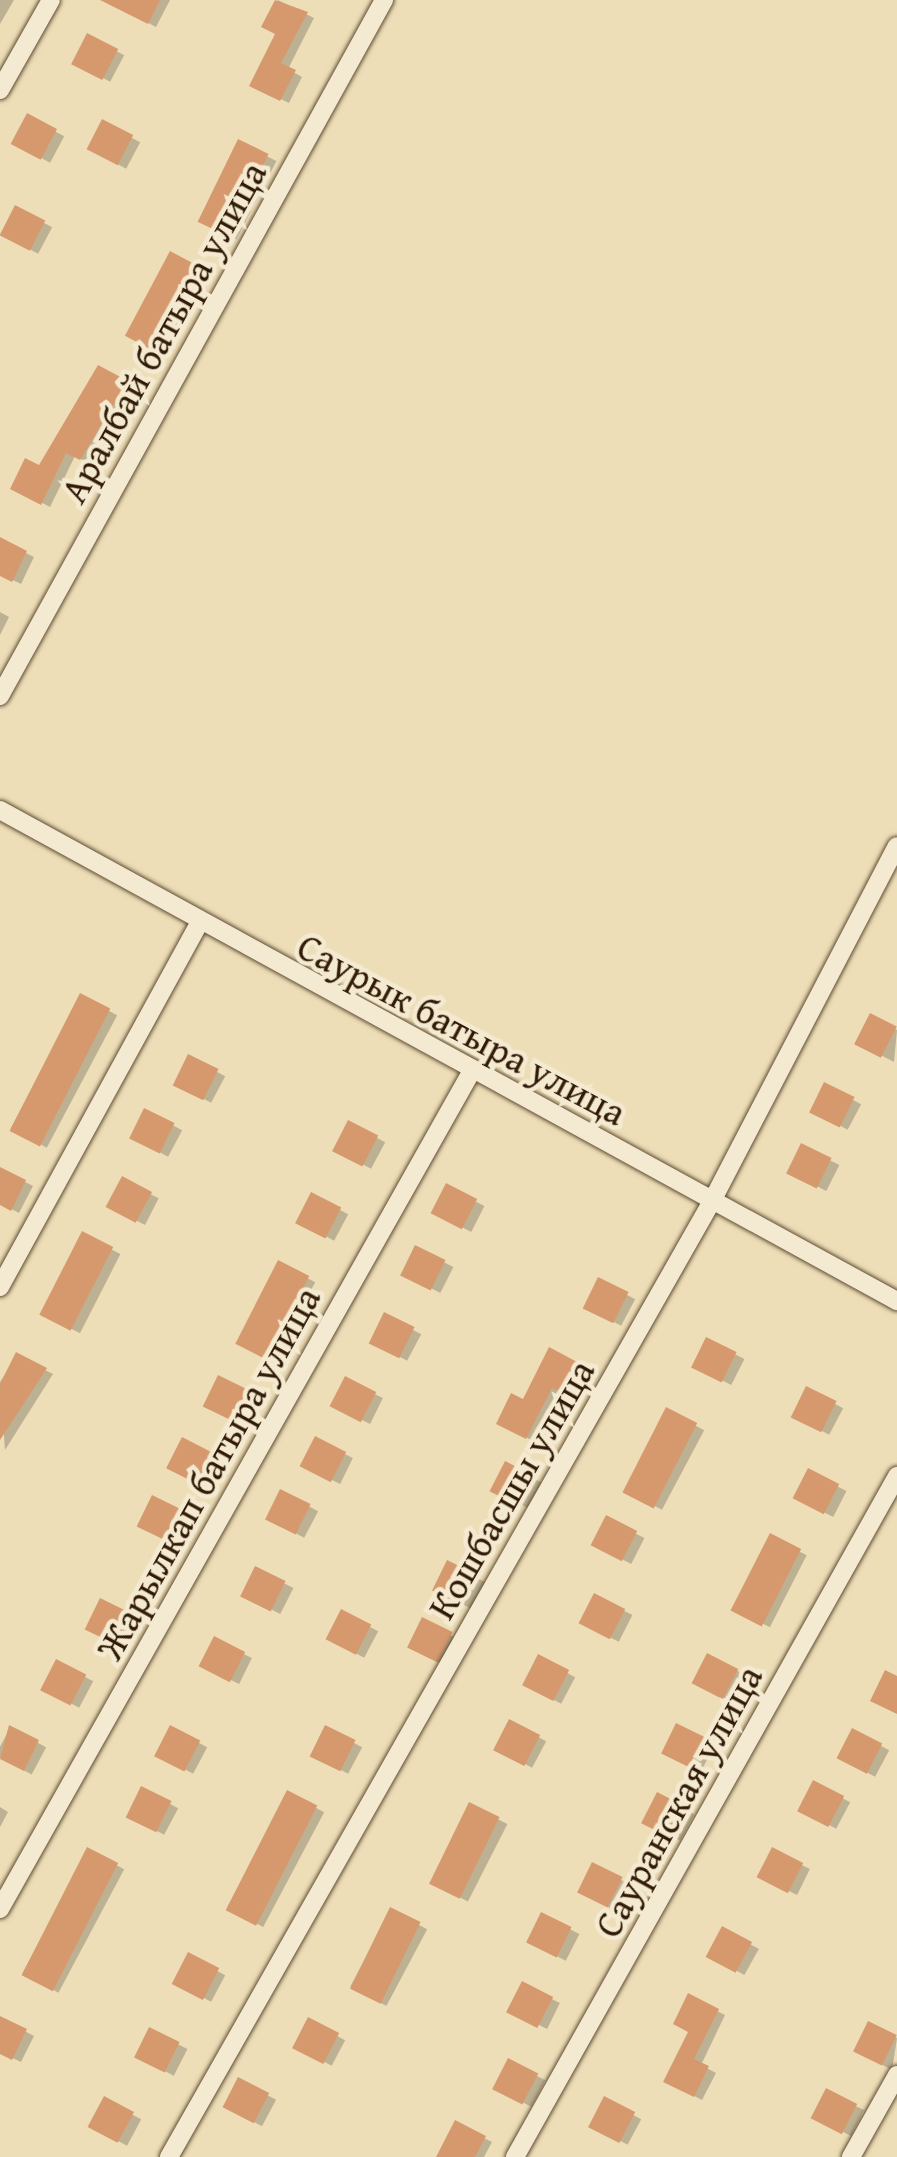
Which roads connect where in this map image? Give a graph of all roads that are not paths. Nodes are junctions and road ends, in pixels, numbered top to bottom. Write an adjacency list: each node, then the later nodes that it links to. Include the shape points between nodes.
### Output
1 (51, 0): 3 (street)
2 (384, 0): 4 (street, Аралбай батыра улица)
3 (0, 90)
4 (0, 696)
5 (0, 810): 7 (street, Саурык батыра улица)
6 (897, 846): 9 (street, Кошбасшы улица)
7 (198, 926): 8 (street, Саурык батыра улица); 10 (street)
8 (473, 1069): 9 (street, Саурык батыра улица); 13 (street, Жарылкап батыра улица)
9 (712, 1201): 11 (street, Саурык батыра улица); 15 (street, Кошбасшы улица)
10 (0, 1287)
11 (897, 1301)
12 (897, 1476): 16 (street, Сауранская улица)
13 (0, 1909)
14 (897, 2075): 17 (street)
15 (169, 2157)
16 (515, 2157)
17 (851, 2157)

